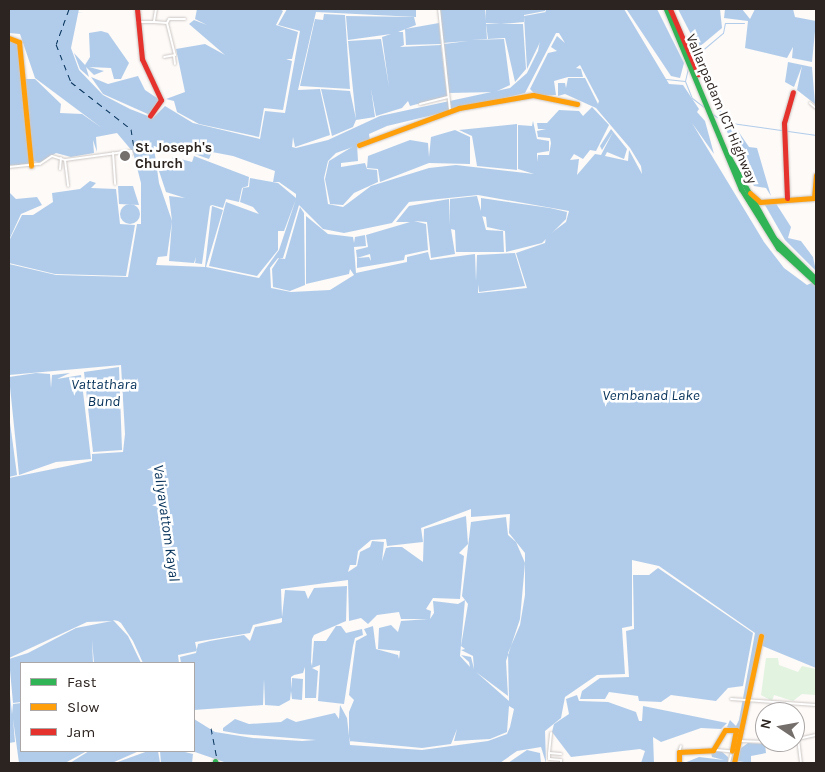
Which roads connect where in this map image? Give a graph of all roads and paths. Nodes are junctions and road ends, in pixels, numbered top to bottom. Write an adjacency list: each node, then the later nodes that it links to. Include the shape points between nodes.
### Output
1 (137, 9): 9 (main road)
2 (156, 9): 10 (street)
3 (439, 9): 19 (street)
4 (666, 9): 16 (main road, Vallarpadam ICT Highway)
5 (670, 9): 16 (main road, Vallarpadam ICT Highway)
6 (177, 14): 7 (street)
7 (176, 18): 8 (street); 11 (street); 12 (street)
8 (185, 19)
9 (137, 22): 10 (street); 26 (main road, via 142,59 161,100)
10 (154, 22): 11 (street)
11 (167, 23): 14 (street)
12 (175, 23)
13 (9, 38): 32 (main road, via 20,42)
14 (174, 56): 15 (street); 17 (street)
15 (164, 57)
16 (689, 57): 20 (main road, Vallarpadam ICT Highway)
17 (175, 64)
18 (793, 92): 40 (main road, via 787,105)
19 (448, 98): 22 (street); 25 (street)
20 (706, 100): 39 (main road, Vallarpadam ICT Highway); 42 (main road, Vallarpadam ICT Highway, via 729,165 770,238)
21 (810, 103): 24 (street)
22 (420, 104)
23 (577, 104): 25 (main road, via 533,96)
24 (816, 108)
25 (449, 111): 27 (main road)
26 (150, 116)
27 (359, 145)
28 (113, 153): 29 (street, via 128,151); 31 (street); 37 (street)
29 (132, 154)
30 (61, 158): 31 (street); 32 (street, via 52,156); 34 (street)
31 (66, 159): 36 (street); 38 (street)
32 (31, 165): 33 (street)
33 (9, 167)
34 (60, 169)
35 (816, 175): 41 (main road)
36 (68, 178)
37 (115, 184)
38 (68, 186)
39 (748, 193): 40 (main road, via 760,202); 42 (main road, Vallarpadam ICT Highway, via 774,238)
40 (786, 198): 41 (main road)
41 (815, 198)
42 (815, 280)
43 (761, 636): 45 (main road)
44 (732, 699): 45 (street)
45 (745, 702): 46 (street); 49 (main road)
46 (755, 703)
47 (551, 733): 53 (street)
48 (816, 735): 59 (street, via 798,739)
49 (739, 741): 50 (street); 52 (main road)
50 (755, 742)
51 (717, 750): 52 (street)
52 (733, 752): 56 (main road, via 736,730 725,730 713,750 680,749); 57 (street); 58 (main road)
53 (549, 753): 54 (street); 55 (street, via 549,759)
54 (561, 754)
55 (561, 763)
56 (678, 763)
57 (729, 763)
58 (734, 763)
59 (801, 763)

